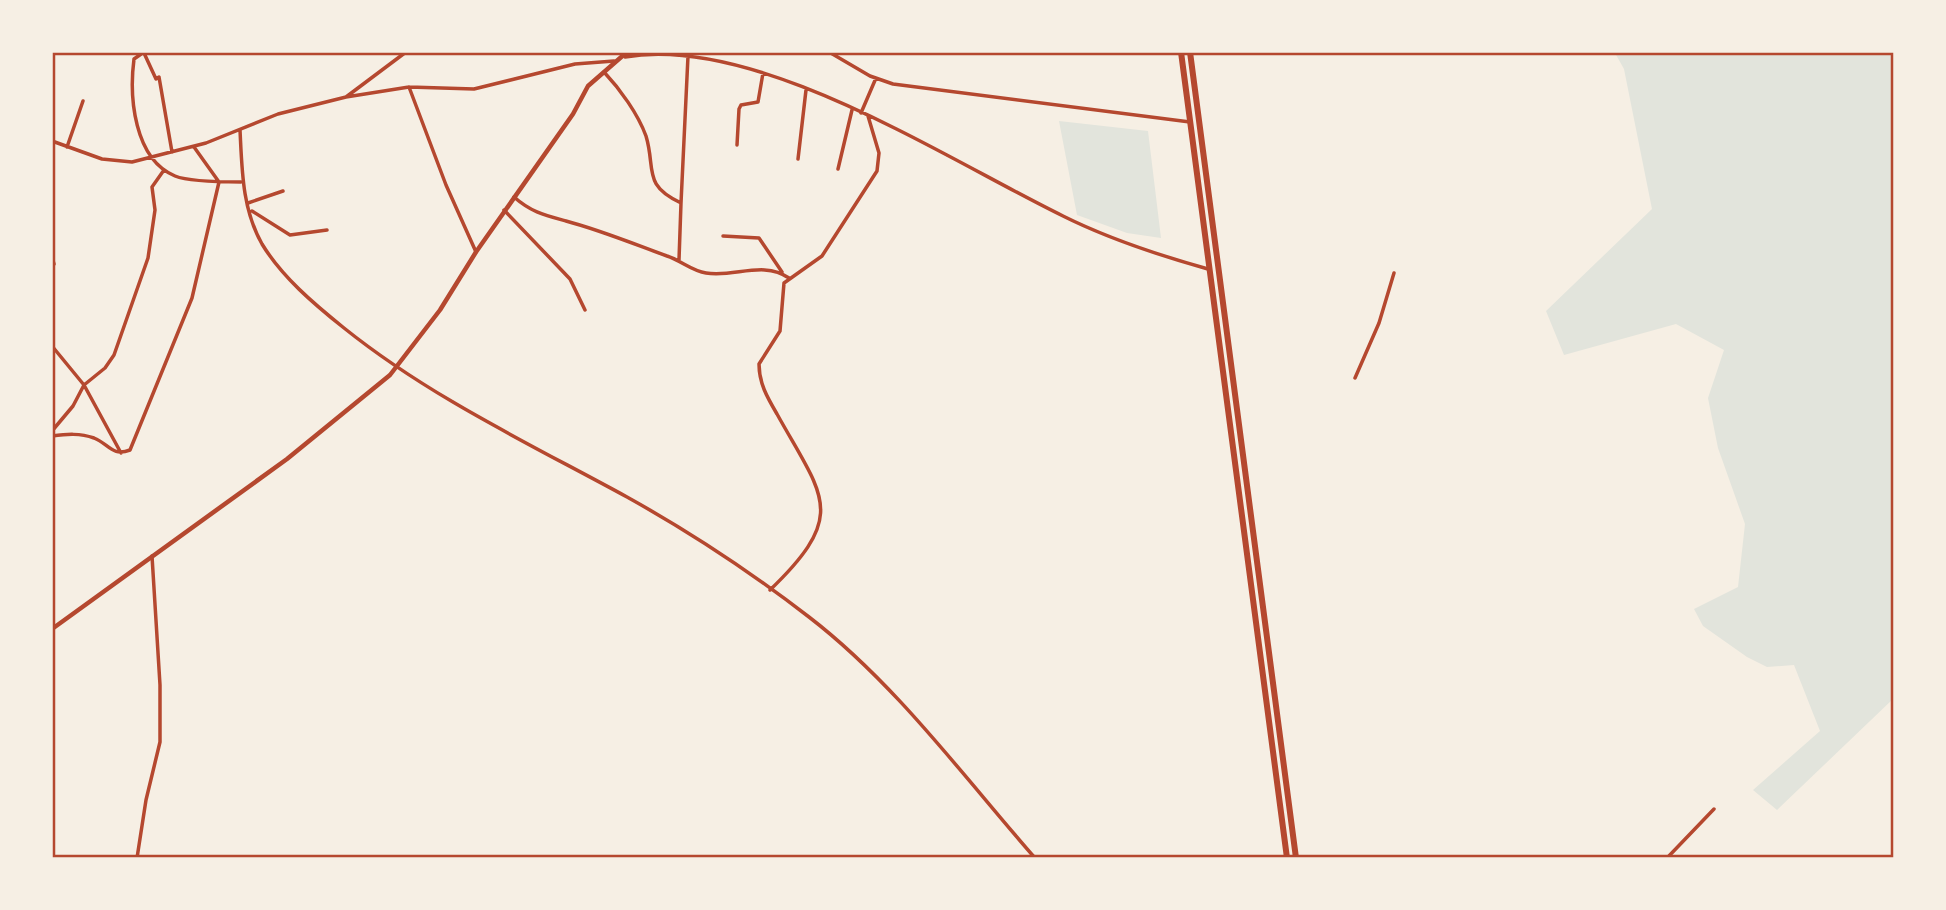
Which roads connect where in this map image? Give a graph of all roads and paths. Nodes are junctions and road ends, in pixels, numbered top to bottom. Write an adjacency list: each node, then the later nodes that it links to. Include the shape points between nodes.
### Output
1 (407, 52): 14 (street)
2 (829, 52): 11 (street)
3 (1181, 52): 19 (highway)
4 (1191, 52): 62 (highway)
5 (144, 53): 25 (street, via 159,78); 26 (street, via 134,59 132,92)
6 (626, 55): 7 (street); 8 (street)
7 (688, 56): 10 (street); 35 (street)
8 (614, 61): 9 (street); 12 (street, via 575,64 474,89)
9 (603, 71): 33 (street, via 588,86); 35 (street, via 646,137 650,173 657,187)
10 (763, 73): 13 (street); 22 (street, via 758,102 739,109)
11 (876, 78): 17 (street); 19 (street, via 922,89)
12 (409, 88): 14 (street); 40 (street)
13 (806, 90): 16 (street); 27 (street)
14 (346, 97): 20 (street, via 278,114)
15 (83, 101): 24 (street)
16 (852, 110): 17 (street); 28 (street)
17 (861, 113): 18 (street)
18 (868, 116): 44 (street, via 1065,218); 47 (street, via 879,153 877,171 822,256)
19 (1190, 122): 44 (highway)
20 (240, 130): 23 (street); 31 (street)
21 (52, 141): 24 (street)
22 (737, 145)
23 (194, 146): 25 (street); 30 (street)
24 (67, 147): 26 (street, via 126,162)
25 (172, 152): 26 (street)
26 (150, 157): 29 (street)
27 (798, 159)
28 (838, 169)
29 (164, 170): 30 (street, via 177,177); 52 (street, via 152,187 155,210 148,258 114,355)
30 (219, 182): 31 (street); 54 (street, via 192,298 130,450)
31 (241, 182): 34 (street)
32 (283, 191): 34 (street)
33 (514, 197): 37 (street); 42 (street, via 547,218)
34 (248, 203): 36 (street)
35 (681, 203): 42 (street)
36 (250, 210): 38 (street, via 290,235); 50 (street, via 260,240 289,278 321,311)
37 (504, 211): 40 (street); 48 (street, via 570,279)
38 (327, 230)
39 (723, 236): 46 (street, via 760,238)
40 (475, 252): 50 (street, via 440,310)
41 (52, 257): 43 (street)
42 (678, 260): 46 (street, via 713,274 766,269)
43 (54, 264)
44 (1210, 269): 61 (highway)
45 (1394, 273): 51 (street)
46 (783, 274): 47 (street)
47 (789, 278): 56 (street, via 782,291 780,331 759,364 760,376 764,392 811,468 822,520 804,555)
48 (585, 310)
49 (52, 346): 52 (street)
50 (396, 368): 55 (street, via 287,459); 56 (street, via 630,499)
51 (1355, 378)
52 (84, 385): 53 (street); 54 (street)
53 (52, 434): 54 (street, via 96,439)
54 (121, 454)
55 (152, 556): 57 (street); 59 (street, via 160,742)
56 (770, 590): 60 (street, via 821,626 895,699)
57 (52, 629)
58 (1714, 809): 63 (street)
59 (136, 858)
60 (1035, 858)
61 (1287, 858)
62 (1296, 858)
63 (1667, 858)

